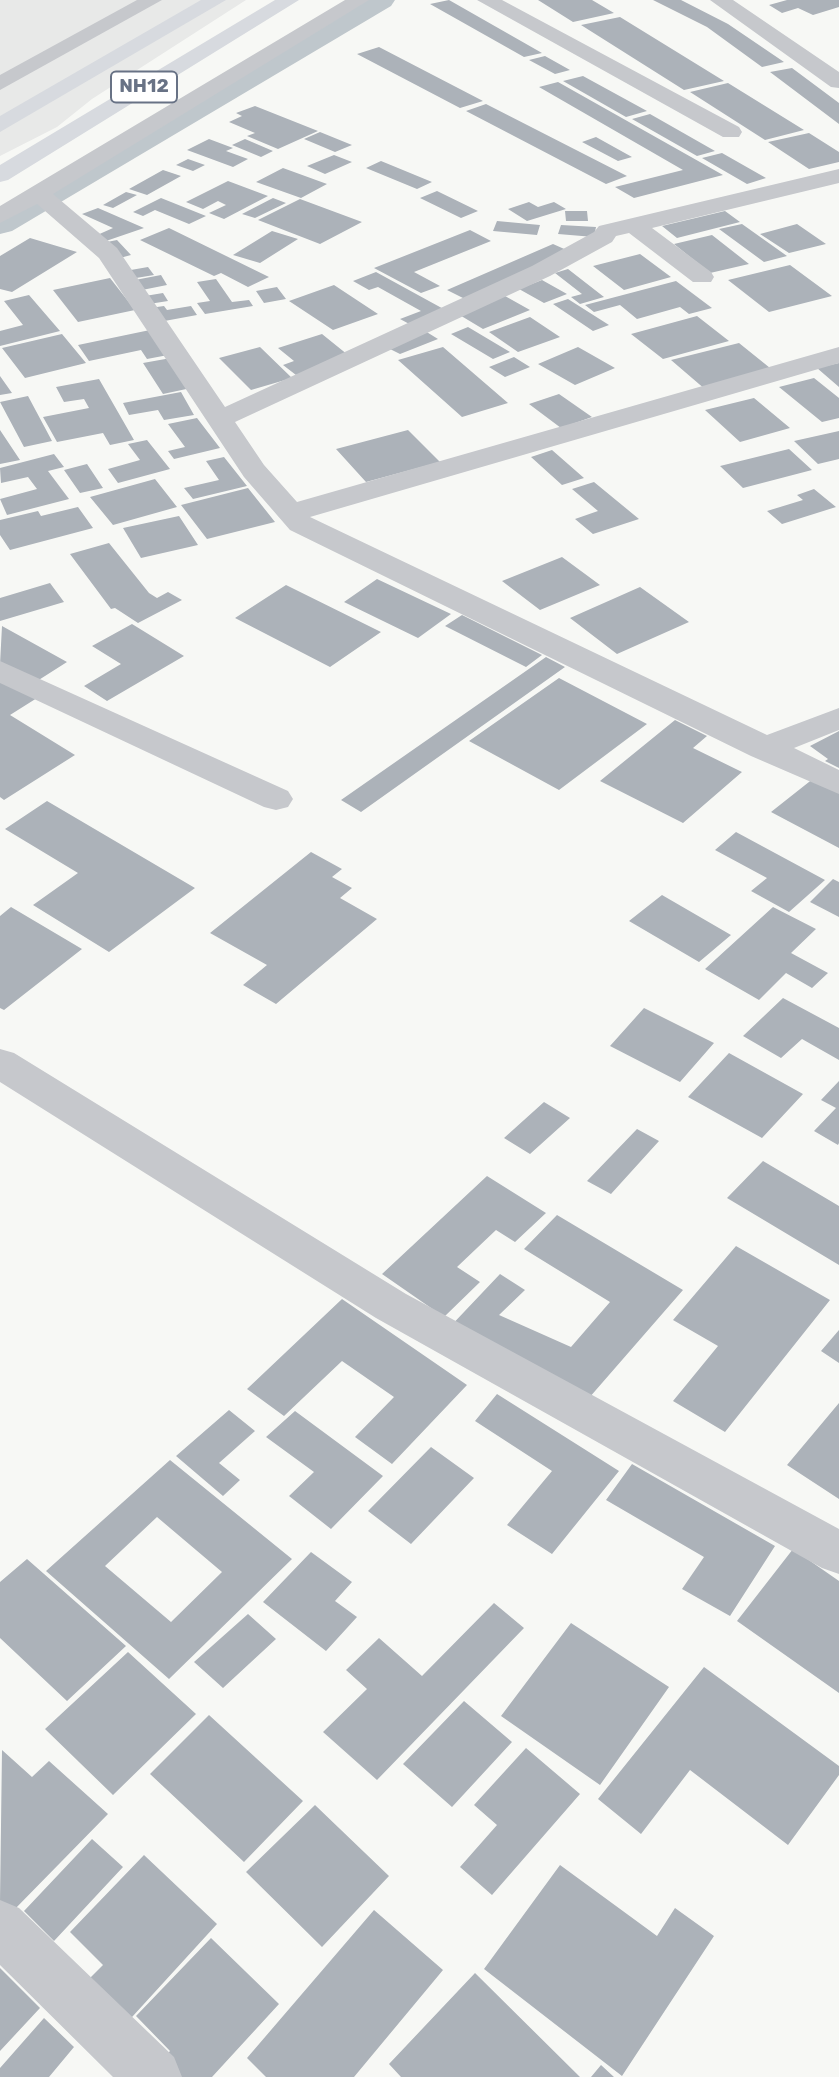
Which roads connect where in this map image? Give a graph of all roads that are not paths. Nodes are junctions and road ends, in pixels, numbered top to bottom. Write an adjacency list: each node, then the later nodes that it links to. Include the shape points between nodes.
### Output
1 (152, 0): 8 (street)
2 (216, 0): 9 (highway, NH12)
3 (289, 0): 11 (highway, NH12)
4 (359, 0): 13 (street)
5 (487, 0): 10 (street)
6 (736, 4): 7 (street)
7 (839, 82)
8 (0, 84)
9 (0, 125)
10 (732, 132)
11 (0, 175)
12 (839, 176): 15 (street)
13 (46, 199): 14 (street); 18 (street, via 108,253)
14 (0, 216)
15 (633, 225): 16 (street); 18 (street, via 608,231 541,271)
16 (702, 277)
17 (839, 355): 19 (street)
18 (218, 420): 19 (street)
19 (291, 513): 22 (street, via 300,524)
20 (0, 671): 24 (street)
21 (839, 718): 22 (street)
22 (763, 749): 23 (street)
23 (839, 783)
24 (276, 799)
25 (0, 1063): 26 (street, via 391,1307)
26 (839, 1553)
27 (0, 1927): 28 (street)
28 (154, 2077)

